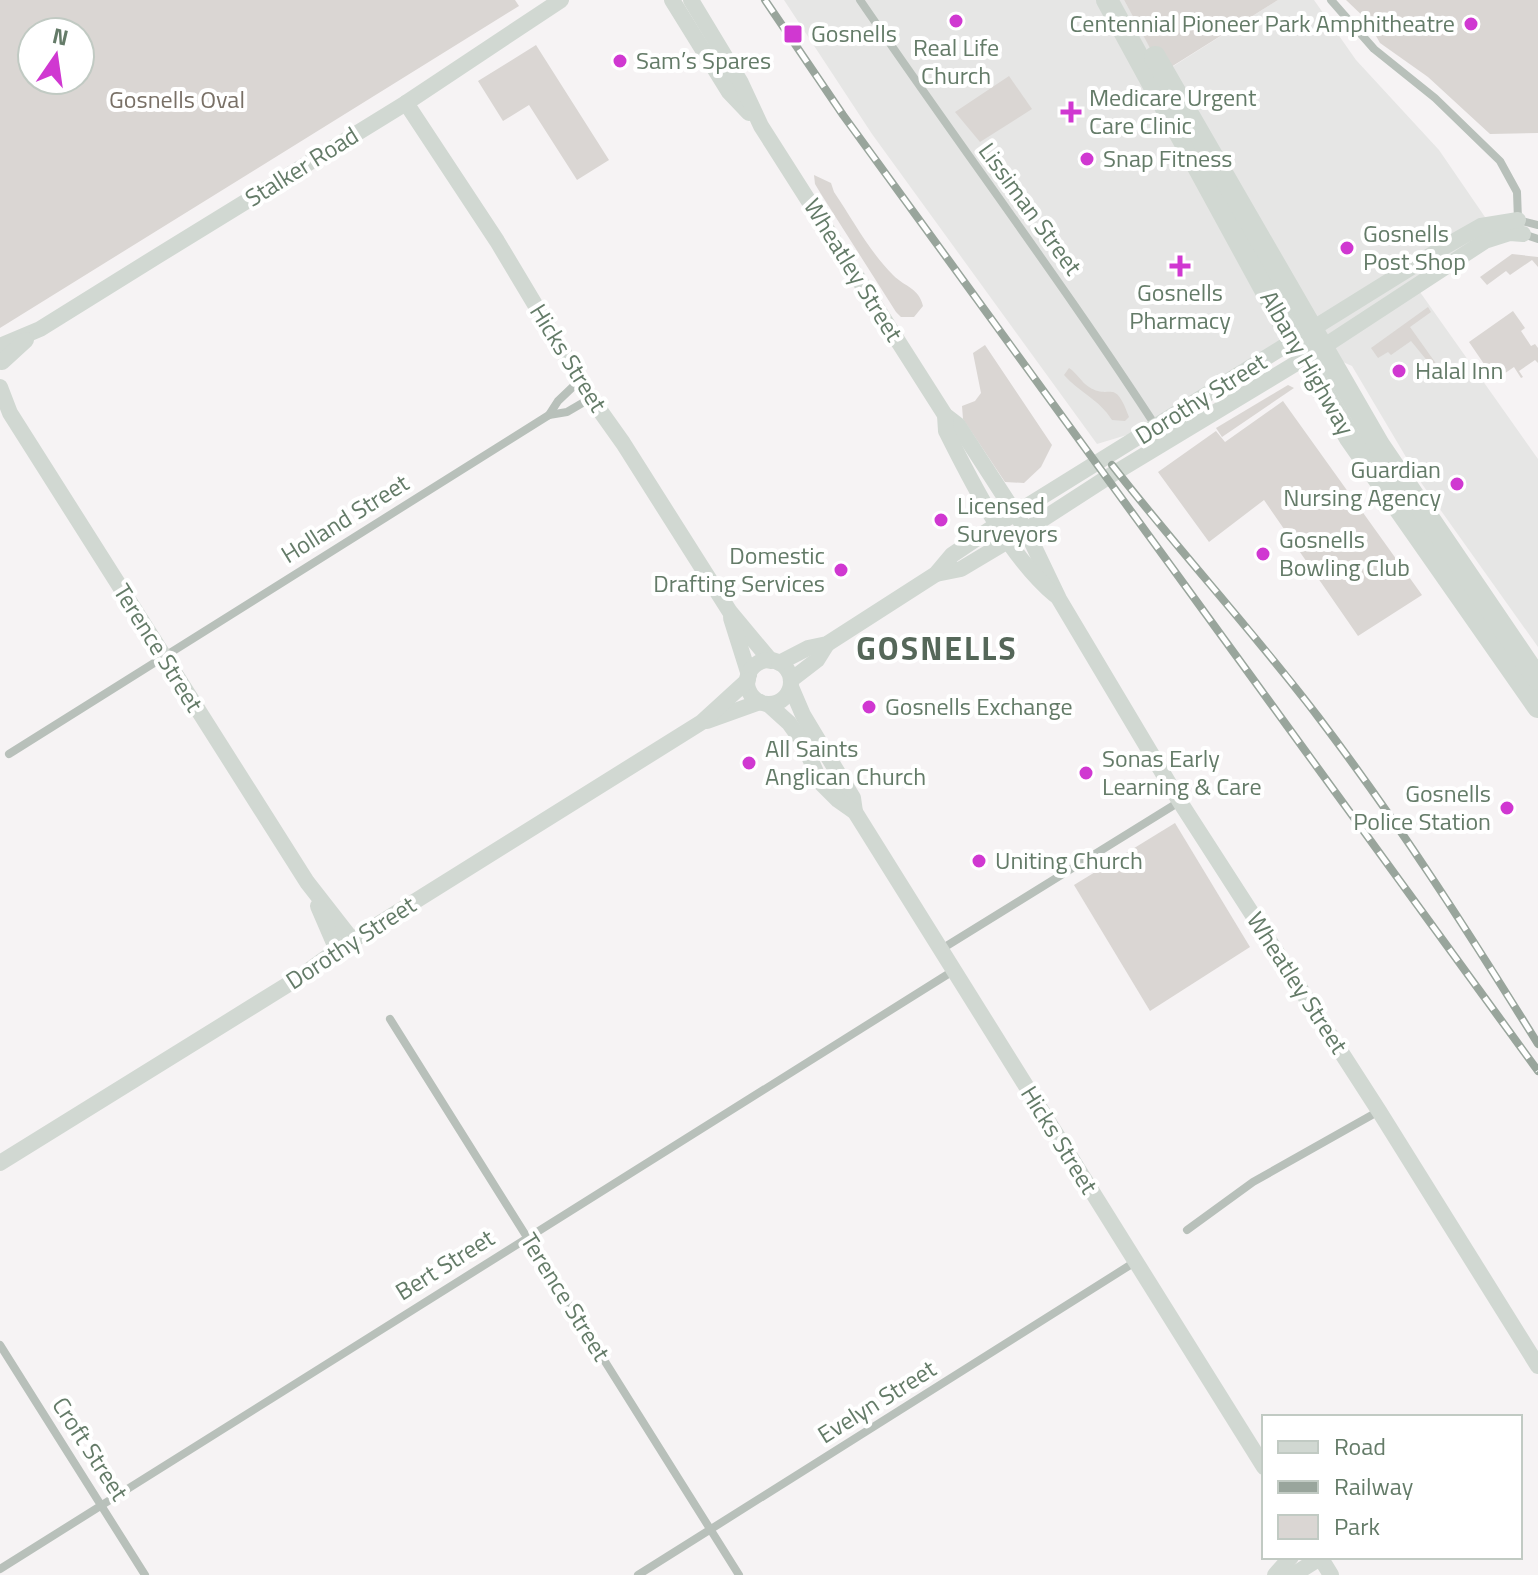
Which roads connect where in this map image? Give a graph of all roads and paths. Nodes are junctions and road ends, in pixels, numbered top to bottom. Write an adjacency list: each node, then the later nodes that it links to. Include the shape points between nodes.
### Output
1 (561, 0): 8 (street, Stalker Road)
2 (672, 0): 9 (street, Wheatley Street, via 729,92)
3 (691, 0): 9 (street, Wheatley Street)
4 (860, 0): 19 (street, Lissiman Street)
5 (1107, 0): 11 (highway, Albany Highway)
6 (1124, 0): 11 (highway, Albany Highway)
7 (1331, 0): 10 (street, via 1374,49 1500,161)
8 (406, 103): 12 (street, Stalker Road, via 40,329); 13 (street, Hicks Street)
9 (761, 126): 18 (street, Wheatley Street)
10 (1529, 229): 11 (street, Dorothy Street, via 1481,226)
11 (1309, 344): 19 (street, Dorothy Street); 31 (highway, Albany Highway); 34 (highway, Albany Highway, via 1350,438)
12 (0, 360)
13 (581, 380): 15 (street, Hicks Street); 17 (street, Holland Street)
14 (0, 387): 16 (street, Terence Street)
15 (591, 398): 17 (street, Holland Street); 26 (street, Hicks Street)
16 (5, 410): 28 (street, Terence Street)
17 (549, 415): 28 (street, Holland Street)
18 (945, 415): 20 (street, Wheatley Street, via 958,425); 21 (street, Wheatley Street, via 946,431)
19 (1162, 434): 20 (street, Dorothy Street); 22 (street, Dorothy Street)
20 (1016, 513): 21 (street, Dorothy Street); 22 (street, Wheatley Street)
21 (998, 524): 23 (street, Wheatley Street); 24 (street, Dorothy Street, via 952,555)
22 (1026, 530): 23 (street, Dorothy Street); 25 (street, Wheatley Street)
23 (1009, 540): 24 (street, Dorothy Street, via 961,569); 25 (street, Wheatley Street, via 1034,577)
24 (936, 574): 27 (street, Dorothy Street)
25 (1059, 599): 37 (street, Wheatley Street)
26 (730, 612): 29 (street, Hicks Street); 30 (street, Hicks Street)
27 (827, 644): 29 (street, Dorothy Street); 32 (street, Dorothy Street)
28 (163, 657): 36 (street, Holland Street); 39 (street, Terence Street)
29 (775, 662): 30 (street, via 757,664); 32 (street, via 785,667)
30 (748, 678): 33 (street, via 750,693); 35 (street, Dorothy Street)
31 (1538, 679)
32 (791, 684): 33 (street, via 780,701); 38 (street, Hicks Street, via 803,715 853,798)
33 (764, 703): 35 (street, Dorothy Street); 38 (street, Hicks Street, via 802,741 821,783)
34 (1538, 707)
35 (702, 722): 40 (street, Dorothy Street)
36 (9, 754)
37 (1180, 802): 42 (street); 45 (street, Wheatley Street)
38 (855, 812): 42 (street, Hicks Street)
39 (307, 882): 40 (street, Terence Street); 41 (street, Terence Street)
40 (353, 941): 41 (street, Dorothy Street)
41 (337, 950): 46 (street, Dorothy Street)
42 (940, 950): 43 (street, Hicks Street)
43 (953, 971): 48 (street, Bert Street); 49 (street, Hicks Street)
44 (390, 1019): 48 (street, Terence Street)
45 (1379, 1111): 47 (street, via 1253,1182); 51 (street, Wheatley Street)
46 (0, 1163)
47 (1187, 1230)
48 (527, 1237): 53 (street, Bert Street); 54 (street, Terence Street)
49 (1135, 1262): 52 (street, Hicks Street); 54 (street, Evelyn Street)
50 (0, 1345): 53 (street, Croft Street)
51 (1538, 1366)
52 (1262, 1464)
53 (102, 1505): 57 (street, Bert Street); 58 (street, Croft Street)
54 (711, 1530): 59 (street, Evelyn Street); 60 (street, Terence Street)
55 (1289, 1559): 61 (street)
56 (1318, 1559): 62 (street)
57 (0, 1569)
58 (145, 1575)
59 (638, 1575)
60 (739, 1575)
61 (1275, 1575)
62 (1293, 1575)

